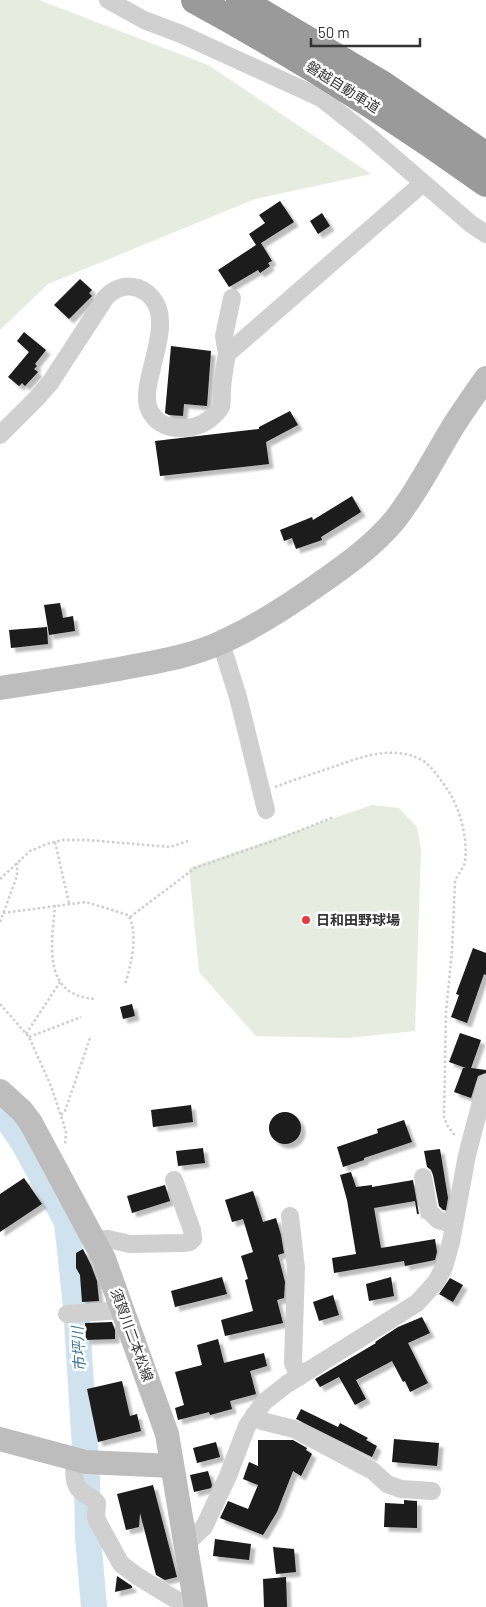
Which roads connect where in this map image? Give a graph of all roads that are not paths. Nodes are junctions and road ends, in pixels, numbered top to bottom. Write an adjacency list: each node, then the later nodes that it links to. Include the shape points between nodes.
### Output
1 (108, 0): 5 (street, via 144,20 321,98)
2 (195, 0): 6 (highway, 磐越自動車道, via 332,79)
3 (240, 0): 4 (highway, 磐越自動車道, via 384,85)
4 (486, 156)
5 (423, 182): 7 (street); 9 (street)
6 (486, 183)
7 (486, 234)
8 (232, 298): 9 (street, via 224,336)
9 (227, 354): 11 (street, via 221,408 216,414 200,425 188,428 172,428 159,422 148,408 147,401 156,352 158,307 141,289 121,288 110,292 50,383)
10 (486, 378): 12 (street, via 454,424 411,499 371,544 302,597)
11 (0, 435)
12 (221, 643): 13 (street, via 164,661); 14 (street)
13 (0, 688)
14 (266, 810)
15 (486, 1083): 20 (street, via 469,1147)
16 (0, 1091): 21 (street, 須賀川二本松線, via 31,1123)
17 (423, 1177): 20 (street, via 429,1211 438,1220)
18 (174, 1180): 21 (street, via 192,1230 190,1242 130,1244 108,1239)
19 (290, 1216): 24 (street, via 296,1268 293,1363)
20 (454, 1226): 24 (street, via 444,1267 425,1296)
21 (94, 1240): 22 (street, 須賀川二本松線)
22 (122, 1310): 23 (street); 28 (street, 須賀川二本松線, via 167,1434)
23 (67, 1314)
24 (298, 1377): 25 (street, via 272,1395)
25 (254, 1415): 29 (street, via 262,1421 294,1429 373,1471 387,1484 400,1489); 30 (street, via 210,1516 204,1527)
26 (0, 1439): 27 (street)
27 (76, 1459): 28 (street); 31 (street, via 74,1475 77,1486 97,1503 96,1517 122,1564)
28 (172, 1466): 30 (street, 須賀川二本松線)
29 (432, 1491)
30 (186, 1544): 32 (street, 須賀川二本松線)
31 (188, 1607)
32 (196, 1607)

